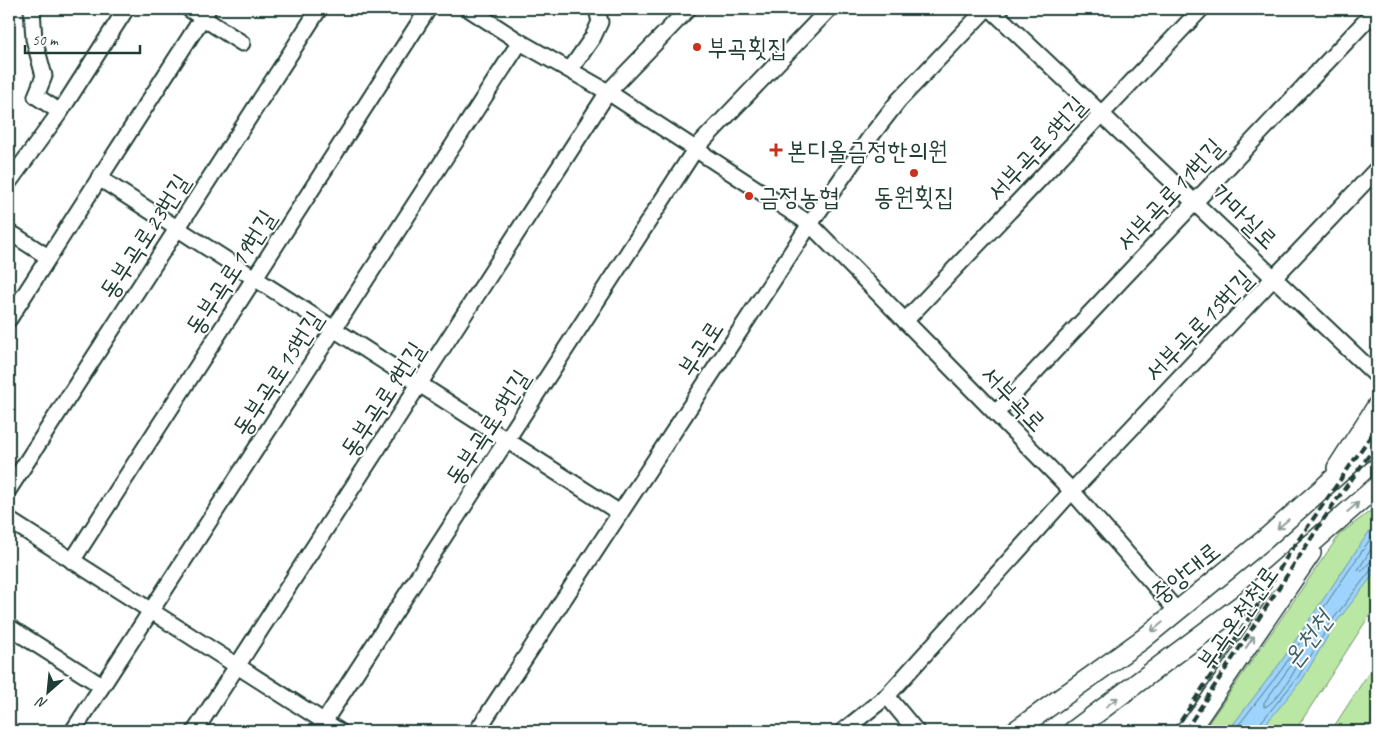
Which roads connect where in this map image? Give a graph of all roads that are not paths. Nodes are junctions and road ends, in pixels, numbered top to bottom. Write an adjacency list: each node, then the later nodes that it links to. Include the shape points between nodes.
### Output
1 (32, 9): 19 (street, via 34,39 44,76 36,96)
2 (126, 9): 19 (street)
3 (189, 9): 14 (street)
4 (319, 9): 27 (street, 동부곡로23번길)
5 (428, 9): 30 (street, 동부곡로19번길)
6 (469, 9): 15 (street, 서부곡로)
7 (597, 9): 17 (street, via 600,22)
8 (688, 9): 18 (street, 동부곡로9번길)
9 (829, 9): 21 (street, 동부곡로5번길)
10 (986, 9): 26 (street, 부곡로, via 899,100)
11 (991, 9): 20 (street, 가마실로)
12 (1201, 9): 20 (street, 서부곡로5번길)
13 (1377, 9): 25 (street, 서부곡로11번길)
14 (206, 13): 16 (street); 23 (street)
15 (520, 42): 17 (street, 서부곡로); 34 (street, 동부곡로15번길)
16 (242, 43)
17 (570, 70): 18 (street, 서부곡로)
18 (608, 92): 21 (street, 서부곡로); 36 (street, 동부곡로9번길)
19 (60, 112): 24 (street)
20 (1102, 113): 25 (street, 가마실로); 33 (street, 서부곡로5번길)
21 (696, 148): 26 (street, 서부곡로); 39 (street, 동부곡로5번길)
22 (1377, 169): 31 (street, 서부곡로15번길)
23 (99, 178): 27 (street); 29 (street)
24 (9, 182)
25 (1194, 201): 31 (street, 가마실로); 38 (street, 서부곡로11번길)
26 (810, 224): 33 (street, 서부곡로); 45 (street, 부곡로)
27 (177, 228): 30 (street); 42 (street, 동부곡로23번길)
28 (9, 234): 29 (street)
29 (48, 257): 32 (street)
30 (254, 278): 34 (street); 48 (street, 동부곡로19번길)
31 (1275, 278): 35 (street, 가마실로); 43 (street, 서부곡로15번길)
32 (11, 310)
33 (905, 320): 38 (street, 서부곡로)
34 (334, 329): 36 (street); 49 (street, 동부곡로15번길)
35 (1377, 376)
36 (419, 384): 39 (street); 52 (street, 동부곡로9번길)
37 (1377, 406): 44 (main road)
38 (996, 413): 43 (street, 서부곡로)
39 (506, 440): 45 (street); 55 (street, 동부곡로5번길)
40 (1377, 440): 44 (main road, 중앙대로)
41 (1377, 486): 47 (main road, one-way to 41)
42 (9, 489)
43 (1072, 491): 50 (street, 서부곡로); 54 (street, 서부곡로15번길)
44 (1320, 493): 50 (main road, 중앙대로, one-way to 50)
45 (620, 513): 59 (street, 부곡로)
46 (9, 520): 48 (street)
47 (1328, 528): 63 (main road, one-way to 47, via 1245,602); 64 (main road, 부곡온천천로, one-way to 47, via 1198,718)
48 (72, 561): 49 (street)
49 (151, 611): 52 (street); 53 (street, 동부곡로15번길)
50 (1177, 611): 62 (main road, 중앙대로, one-way to 62)
51 (9, 627): 53 (street)
52 (237, 666): 55 (street); 57 (street, 동부곡로9번길)
53 (102, 686): 56 (street, 동부곡로15번길)
54 (887, 696): 60 (street, 서부곡로15번길); 61 (street)
55 (321, 726): 58 (street)
56 (73, 731)
57 (194, 731)
58 (339, 731)
59 (478, 731)
60 (843, 731)
61 (916, 731)
62 (1016, 731)
63 (1073, 731)
64 (1185, 731)

